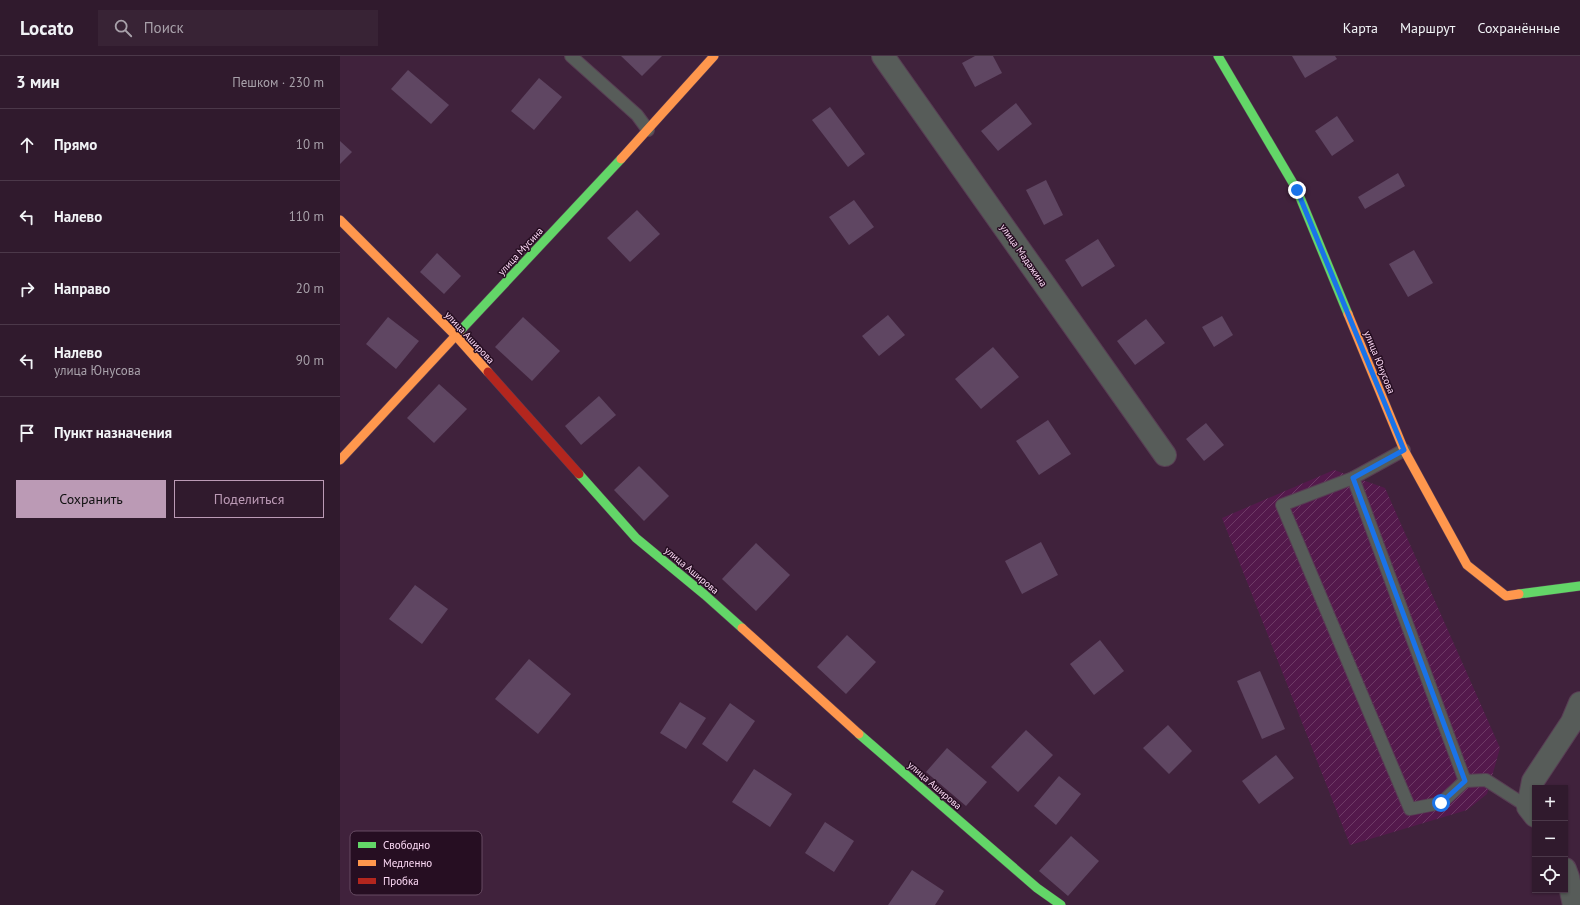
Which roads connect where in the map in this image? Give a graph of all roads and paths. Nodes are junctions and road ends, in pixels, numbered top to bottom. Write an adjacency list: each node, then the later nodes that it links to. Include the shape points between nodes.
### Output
1 (571, 56): 5 (lane, via 637,115)
2 (714, 56): 5 (street, улица Мусина)
3 (883, 56): 9 (street, улица Мадажина)
4 (1218, 56): 8 (street, улица Юнусова, via 1297,190)
5 (648, 130): 7 (street, улица Мусина)
6 (340, 220): 7 (street, улица Аширова)
7 (456, 336): 10 (street, улица Мусина); 18 (street, улица Аширова, via 636,538 705,595 875,748 1037,888)
8 (1404, 450): 11 (lane); 12 (street, улица Юнусова, via 1467,565 1506,596)
9 (1165, 455)
10 (340, 460)
11 (1353, 478): 14 (lane); 14 (lane, via 1282,505 1410,809 1441,803)
12 (1580, 586)
13 (1580, 703): 15 (street, via 1572,722 1532,781)
14 (1465, 781): 16 (lane, via 1486,780)
15 (1532, 785)
16 (1532, 812)
17 (1568, 877): 19 (street)
18 (1061, 905)
19 (1574, 905)

